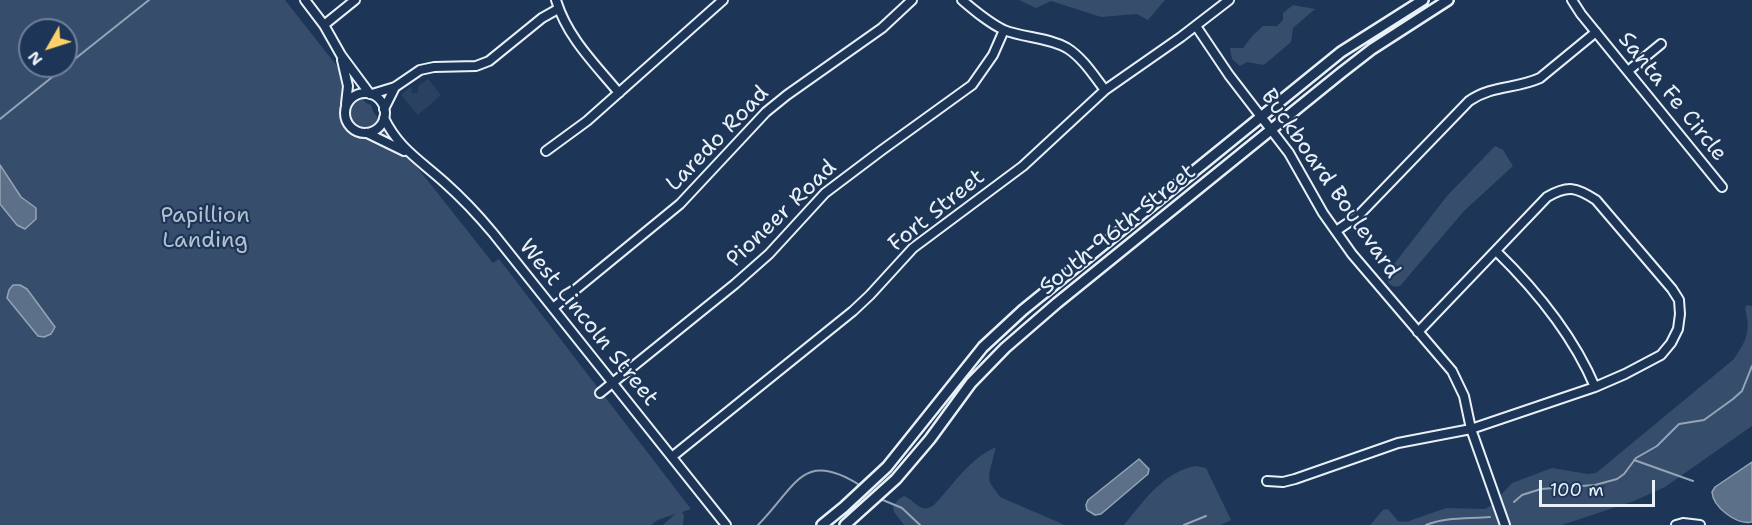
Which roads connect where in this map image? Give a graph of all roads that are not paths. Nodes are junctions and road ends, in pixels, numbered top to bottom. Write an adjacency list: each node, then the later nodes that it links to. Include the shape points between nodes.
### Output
1 (305, 0): 12 (street)
2 (355, 0): 12 (street)
3 (556, 0): 11 (street)
4 (723, 0): 21 (street)
5 (912, 0): 34 (street, Laredo Road, via 882,28 766,112 680,204)
6 (962, 0): 14 (street)
7 (1229, 0): 13 (street, Fort Street)
8 (1423, 0): 25 (main road, South 96th Street, via 1341,52)
9 (1448, 0): 27 (main road, South 96th Street, via 1364,55)
10 (1572, 0): 15 (street, Santa Fe Circle)
11 (558, 9): 19 (street, via 489,61 476,66 420,70); 21 (street, via 581,48)
12 (324, 25): 17 (street)
13 (1196, 26): 20 (street, Fort Street); 25 (street, Buckboard Boulevard)
14 (1005, 30): 20 (street, via 1068,49); 36 (street, Pioneer Road, via 993,56 972,85 825,193 761,261)
15 (1596, 32): 18 (street, Santa Fe Circle); 32 (street, via 1540,78 1490,90 1469,101 1358,216)
16 (1661, 44): 18 (street)
17 (341, 55): 22 (street); 23 (street, via 348,86)
18 (1628, 71): 31 (street, Santa Fe Circle)
19 (395, 87): 22 (street); 24 (street)
20 (1105, 90): 40 (street, Fort Street, via 1023,165 913,248 853,311)
21 (619, 93): 29 (street)
22 (371, 94): 23 (street, via 357,94); 24 (street)
23 (345, 105): 28 (street, via 345,119 350,127)
24 (384, 108): 26 (street)
25 (1261, 116): 27 (street, Buckboard Boulevard); 43 (main road, South 96th Street, via 983,347 887,467)
26 (384, 118): 28 (street, via 380,127); 30 (street, West Lincoln Street, via 393,136)
27 (1272, 130): 32 (street, Buckboard Boulevard); 44 (main road, South 96th Street, via 1005,348 971,383 896,478)
28 (367, 134): 30 (street, West Lincoln Street)
29 (546, 151)
30 (410, 154): 34 (street, West Lincoln Street, via 476,213)
31 (1722, 187)
32 (1336, 231): 35 (street, Buckboard Boulevard)
33 (1496, 251): 35 (street); 37 (street, via 1566,332); 37 (street, via 1547,197 1562,189 1581,190 1596,200 1672,289 1679,300 1678,328 1671,343 1661,355)
34 (553, 308): 36 (street, West Lincoln Street)
35 (1418, 332): 39 (street, Buckboard Boulevard, via 1460,382)
36 (613, 382): 38 (street, Pioneer Road); 40 (street, West Lincoln Street)
37 (1595, 387): 39 (street)
38 (600, 393)
39 (1471, 429): 41 (street, via 1398,443 1283,482); 45 (street, Buckboard Boulevard)
40 (673, 456): 42 (street, West Lincoln Street)
41 (1267, 481)
42 (726, 525)
43 (822, 525)
44 (845, 525)
45 (1505, 525)
46 (1676, 525): 47 (street)
47 (1700, 525)

